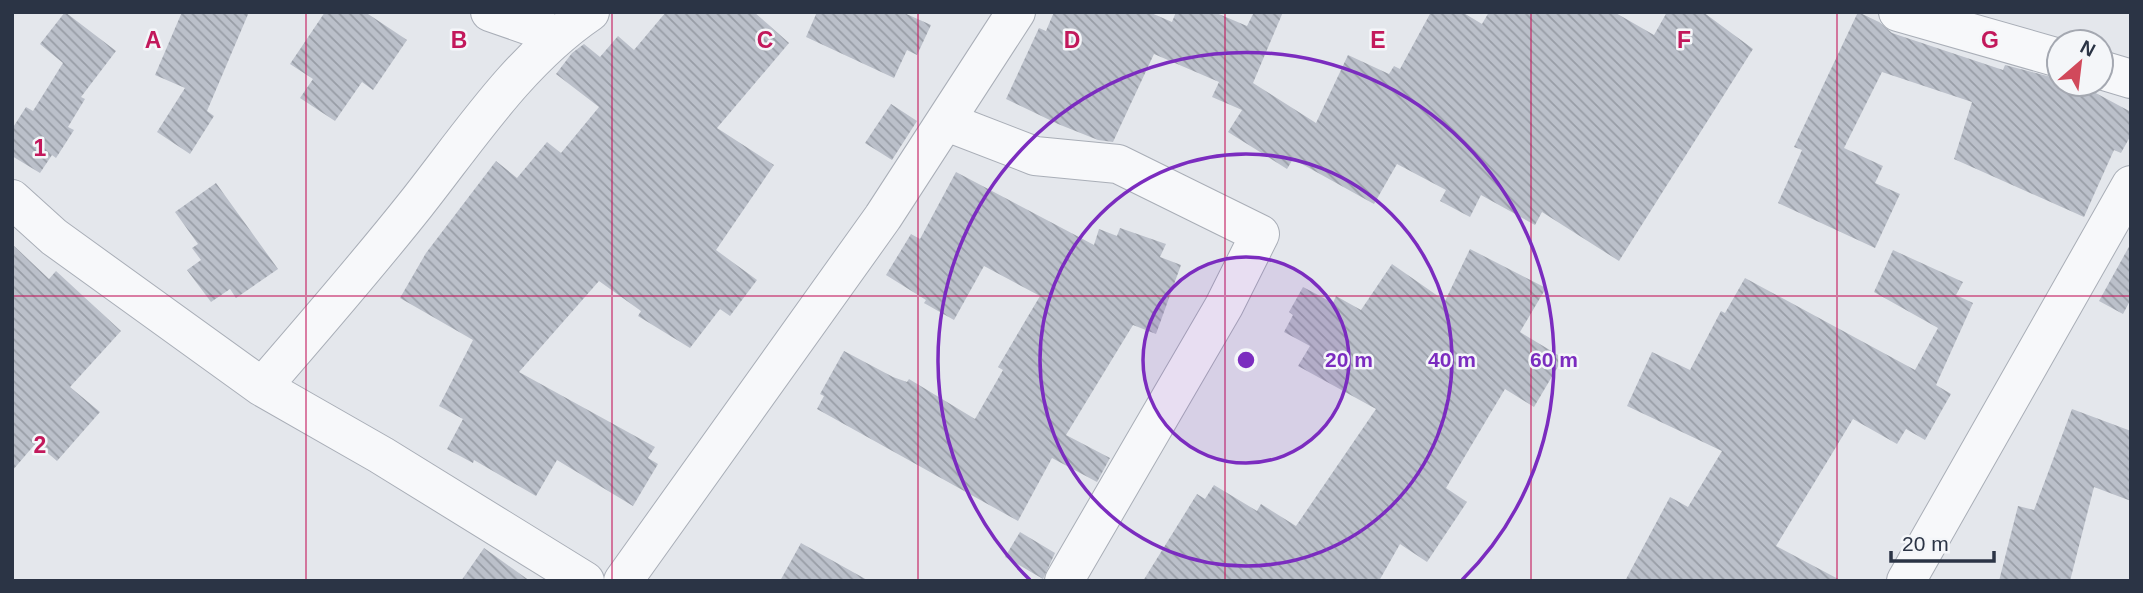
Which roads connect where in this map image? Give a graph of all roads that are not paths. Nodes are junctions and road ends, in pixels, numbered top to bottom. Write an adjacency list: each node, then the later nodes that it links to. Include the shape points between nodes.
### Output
1 (490, 12): 5 (street)
2 (590, 12): 5 (street)
3 (1016, 12): 7 (street)
4 (1898, 12): 6 (street)
5 (556, 35): 10 (street)
6 (2045, 54)
7 (947, 122): 12 (street); 13 (street, via 1035,156 1118,164 1260,234 1224,306)
8 (2131, 185): 14 (street)
9 (12, 198): 10 (street, via 54,237)
10 (262, 387): 11 (street)
11 (585, 581)
12 (623, 581)
13 (1064, 581)
14 (1906, 581)

